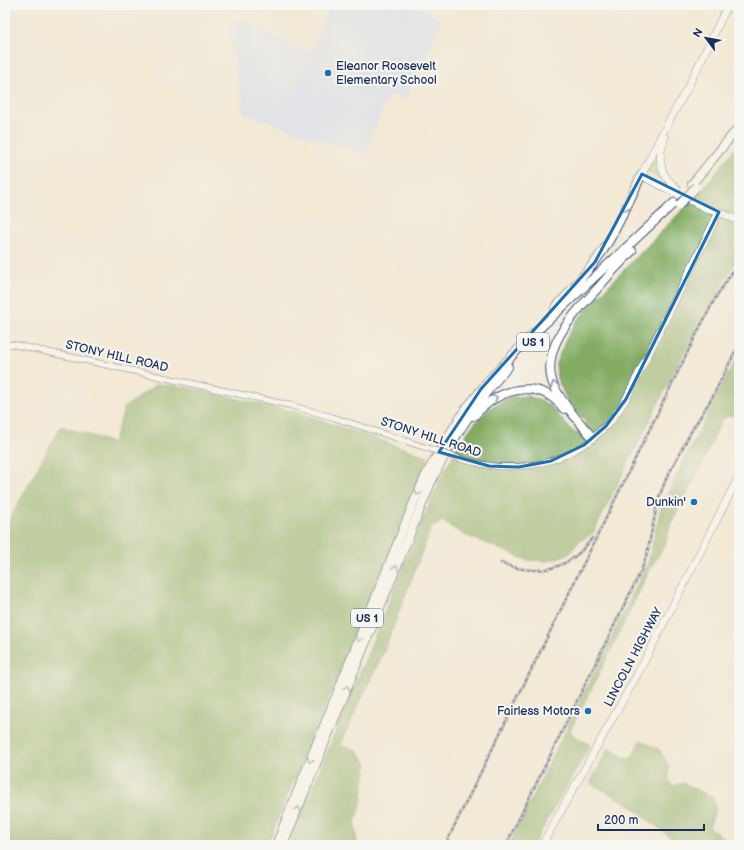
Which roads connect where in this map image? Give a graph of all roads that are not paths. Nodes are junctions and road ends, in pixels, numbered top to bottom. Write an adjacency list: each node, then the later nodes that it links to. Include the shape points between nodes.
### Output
1 (728, 5): 2 (main road)
2 (688, 87): 5 (main road); 7 (main road, via 660,155 663,173)
3 (739, 127): 6 (highway, US 1)
4 (739, 136): 6 (highway, US 1)
5 (642, 174): 7 (main road); 9 (main road, via 710,210); 13 (highway, one-way to 13, via 616,228 597,258)
6 (694, 186): 8 (highway, US 1, bridge)
7 (677, 188): 9 (main road)
8 (677, 204): 11 (highway, US 1); 13 (highway, US 1)
9 (719, 212): 10 (main road); 14 (main road, STONY HILL ROAD, via 626,399 611,421)
10 (739, 221)
11 (632, 251): 14 (highway, one-way to 11, via 556,390 551,376 552,356 557,341 571,319); 15 (highway, US 1, via 511,363 478,403)
12 (5, 344): 14 (street, STONY HILL ROAD, bridge, via 296,407 482,465 527,467 558,459)
13 (517, 350): 17 (highway, US 1, one-way to 17, via 466,410 425,478)
14 (592, 440): 15 (highway, one-way to 14, via 485,405 504,393 519,390 537,391 554,399)
15 (450, 446): 18 (highway, US 1, one-way to 15, via 421,504)
16 (739, 476): 19 (main road, LINCOLN HIGHWAY, via 638,672)
17 (276, 845)
18 (284, 845)
19 (542, 845)

